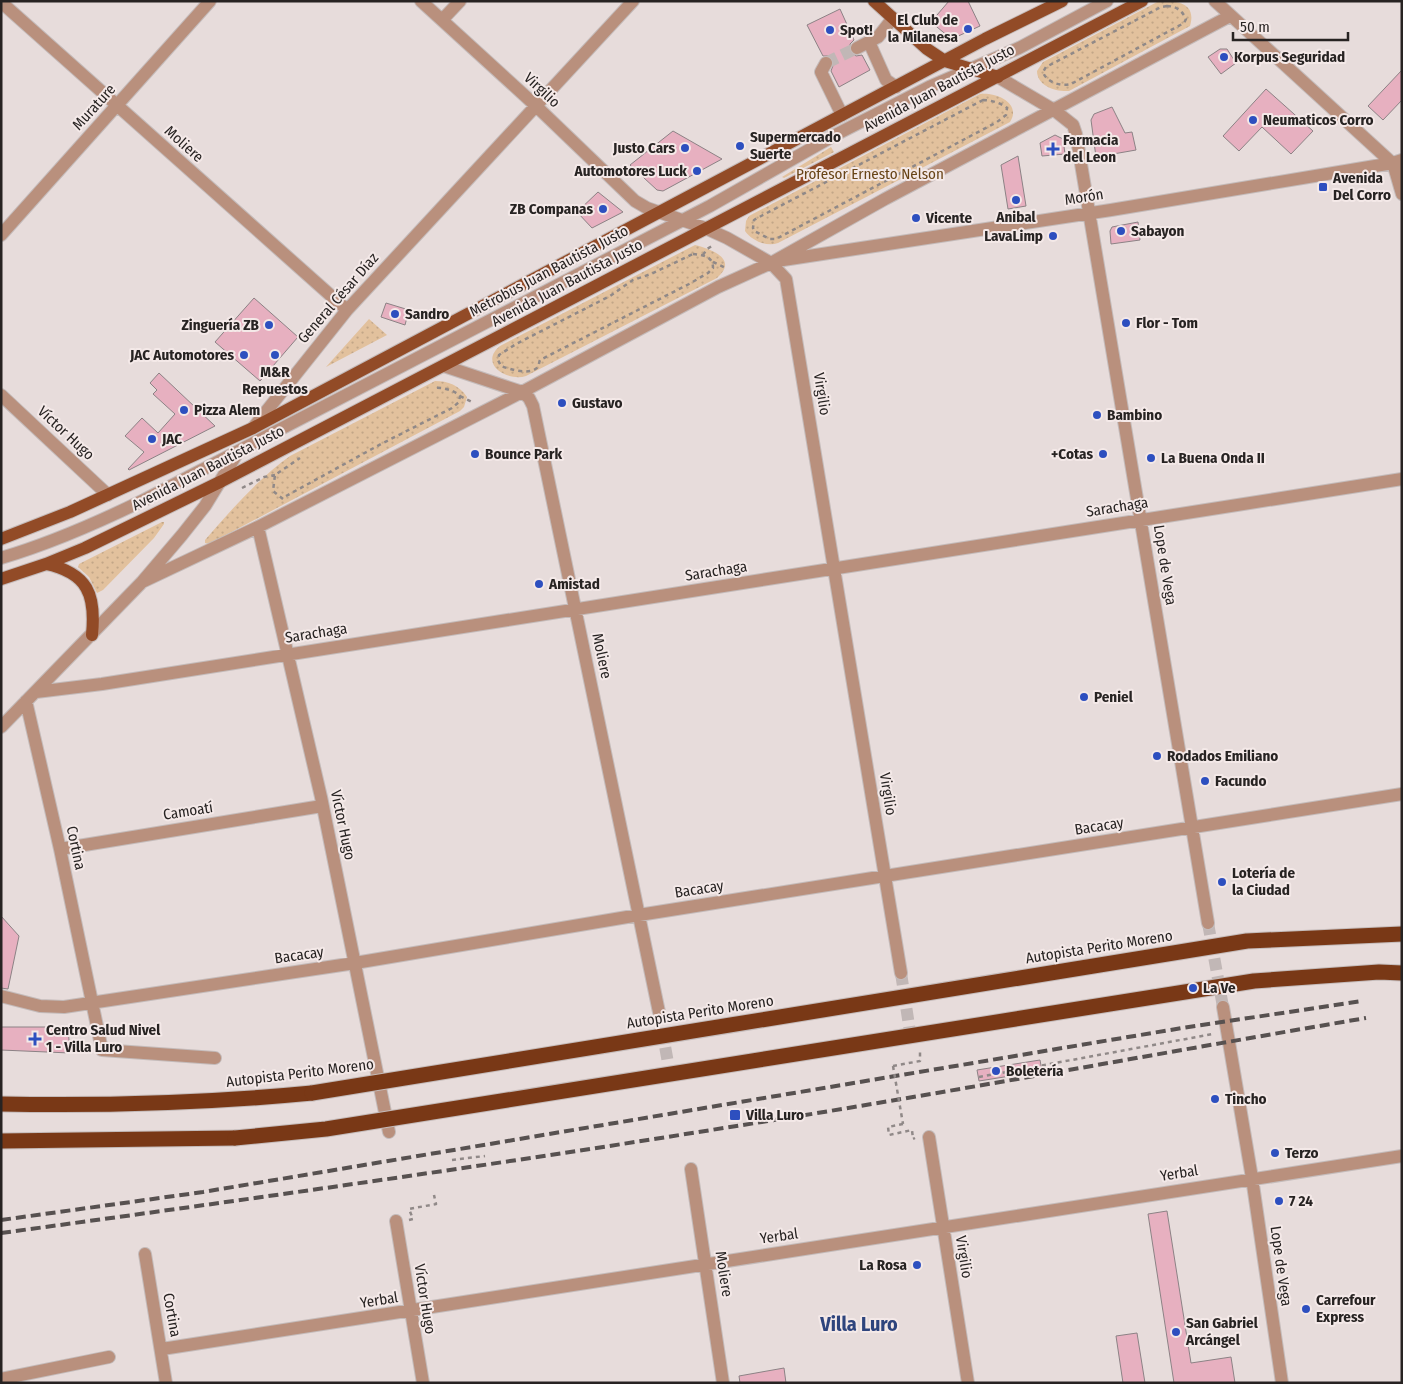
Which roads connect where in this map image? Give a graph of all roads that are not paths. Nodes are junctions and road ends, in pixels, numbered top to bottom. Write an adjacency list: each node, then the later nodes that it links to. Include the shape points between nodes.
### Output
1 (210, 1): 20 (street, Murature)
2 (421, 1): 13 (street, Virgilio)
3 (460, 1): 13 (street)
4 (633, 1): 19 (street, General César Díaz)
5 (874, 1): 12 (main road)
6 (1062, 1): 14 (main road, Avenida Juan Bautista Justo)
7 (1107, 1): 16 (street, Metrobus Juan Bautista Justo, via 1019,48)
8 (1142, 1): 17 (main road, Avenida Juan Bautista Justo)
9 (1215, 1): 11 (street)
10 (1, 2): 20 (street, Moliere)
11 (1230, 16): 21 (street); 23 (street)
12 (893, 18): 14 (main road); 18 (street, via 878,38 863,45 886,80)
13 (442, 20): 19 (street, Virgilio)
14 (945, 61): 16 (main road); 18 (main road, Avenida Juan Bautista Justo)
15 (826, 63): 22 (street, via 821,72)
16 (970, 68): 17 (main road); 27 (street, Metrobus Juan Bautista Justo, via 835,135)
17 (998, 76): 21 (street, Lope de Vega); 28 (main road, Avenida Juan Bautista Justo)
18 (896, 87): 22 (main road, Avenida Juan Bautista Justo)
19 (535, 105): 26 (street, Virgilio, via 635,201); 31 (street, General César Díaz)
20 (117, 106): 29 (street, Murature); 31 (street, Moliere)
21 (1054, 110): 25 (street, Lope de Vega, via 1073,125); 30 (street)
22 (842, 115): 26 (main road, Avenida Juan Bautista Justo)
23 (1399, 165): 24 (street); 25 (street, Morón)
24 (1402, 194)
25 (1091, 212): 30 (street, Morón); 40 (street, Lope de Vega)
26 (660, 213): 27 (street, Virgilio); 35 (main road, Avenida Juan Bautista Justo)
27 (682, 220): 28 (street, Virgilio); 36 (street, Metrobus Juan Bautista Justo)
28 (705, 228): 30 (street, Virgilio); 32 (main road, Avenida Juan Bautista Justo)
29 (1, 235)
30 (771, 262): 33 (street); 45 (street, Virgilio, via 786,279)
31 (347, 310): 35 (street, General César Díaz)
32 (444, 366): 33 (street); 38 (main road, Avenida Juan Bautista Justo)
33 (522, 392): 41 (street); 48 (street, Moliere, via 533,406)
34 (1, 395): 39 (street, Víctor Hugo)
35 (253, 428): 36 (street, General César Díaz); 39 (main road, Avenida Juan Bautista Justo)
36 (238, 452): 38 (street, General César Díaz); 43 (street, Metrobus Juan Bautista Justo, via 75,533)
37 (1402, 479): 40 (street, Sarachaga)
38 (222, 481): 44 (main road, Avenida Juan Bautista Justo); 47 (street, General César Díaz, via 200,514)
39 (108, 495): 42 (main road, Avenida Juan Bautista Justo)
40 (1141, 520): 45 (street, Sarachaga); 56 (street, Lope de Vega)
41 (258, 527): 47 (street); 50 (street, Víctor Hugo)
42 (1, 539)
43 (1, 558)
44 (46, 564): 46 (main road, Avenida Juan Bautista Justo); 49 (main road, via 67,570 83,583 94,611)
45 (834, 568): 48 (street, Sarachaga); 58 (street, Virgilio)
46 (1, 579)
47 (142, 582): 49 (street, General César Díaz)
48 (576, 610): 50 (street, Sarachaga); 59 (street, Moliere)
49 (92, 634): 51 (street, General César Díaz)
50 (288, 654): 51 (street, Sarachaga); 55 (street, Víctor Hugo)
51 (36, 692): 52 (street, General César Díaz)
52 (26, 702): 53 (street, General César Díaz); 57 (street, Cortina)
53 (1, 727)
54 (1402, 794): 56 (street, Bacacay)
55 (322, 806): 57 (street, Camoatí); 62 (street, Víctor Hugo)
56 (1192, 828): 58 (street, Bacacay); 60 (street, Lope de Vega)
57 (60, 849): 66 (street, Cortina)
58 (885, 876): 59 (street, Bacacay); 63 (street, Virgilio)
59 (639, 915): 62 (street, Bacacay); 68 (street, Moliere)
60 (1208, 923)
61 (1402, 934): 70 (highway, Autopista Perito Moreno, bridge, via 1247,941 312,1093 227,1100)
62 (355, 963): 66 (street, Bacacay); 71 (street, Víctor Hugo)
63 (901, 973)
64 (1402, 973): 73 (highway, bridge, via 1245,982 326,1129 235,1138)
65 (1, 996): 66 (street, Bacacay, via 50,1007)
66 (92, 1002): 69 (street, Cortina, via 102,1050)
67 (1223, 1007): 76 (street, Lope de Vega)
68 (659, 1012)
69 (216, 1058)
70 (1, 1104)
71 (389, 1132)
72 (929, 1137): 78 (street, Virgilio)
73 (1, 1141)
74 (1402, 1156): 76 (street, Yerbal)
75 (691, 1169): 80 (street, Moliere)
76 (1252, 1178): 78 (street, Yerbal); 89 (street, Lope de Vega)
77 (396, 1221): 81 (street, Víctor Hugo)
78 (943, 1228): 80 (street, Yerbal); 88 (street, Virgilio)
79 (145, 1254): 82 (street, Cortina)
80 (706, 1263): 81 (street, Yerbal); 87 (street, Moliere)
81 (410, 1311): 82 (street, Yerbal); 86 (street, Víctor Hugo)
82 (162, 1349): 85 (street, Cortina)
83 (110, 1357): 84 (street)
84 (1, 1378)
85 (166, 1383)
86 (423, 1383)
87 (723, 1383)
88 (968, 1383)
89 (1282, 1383)

